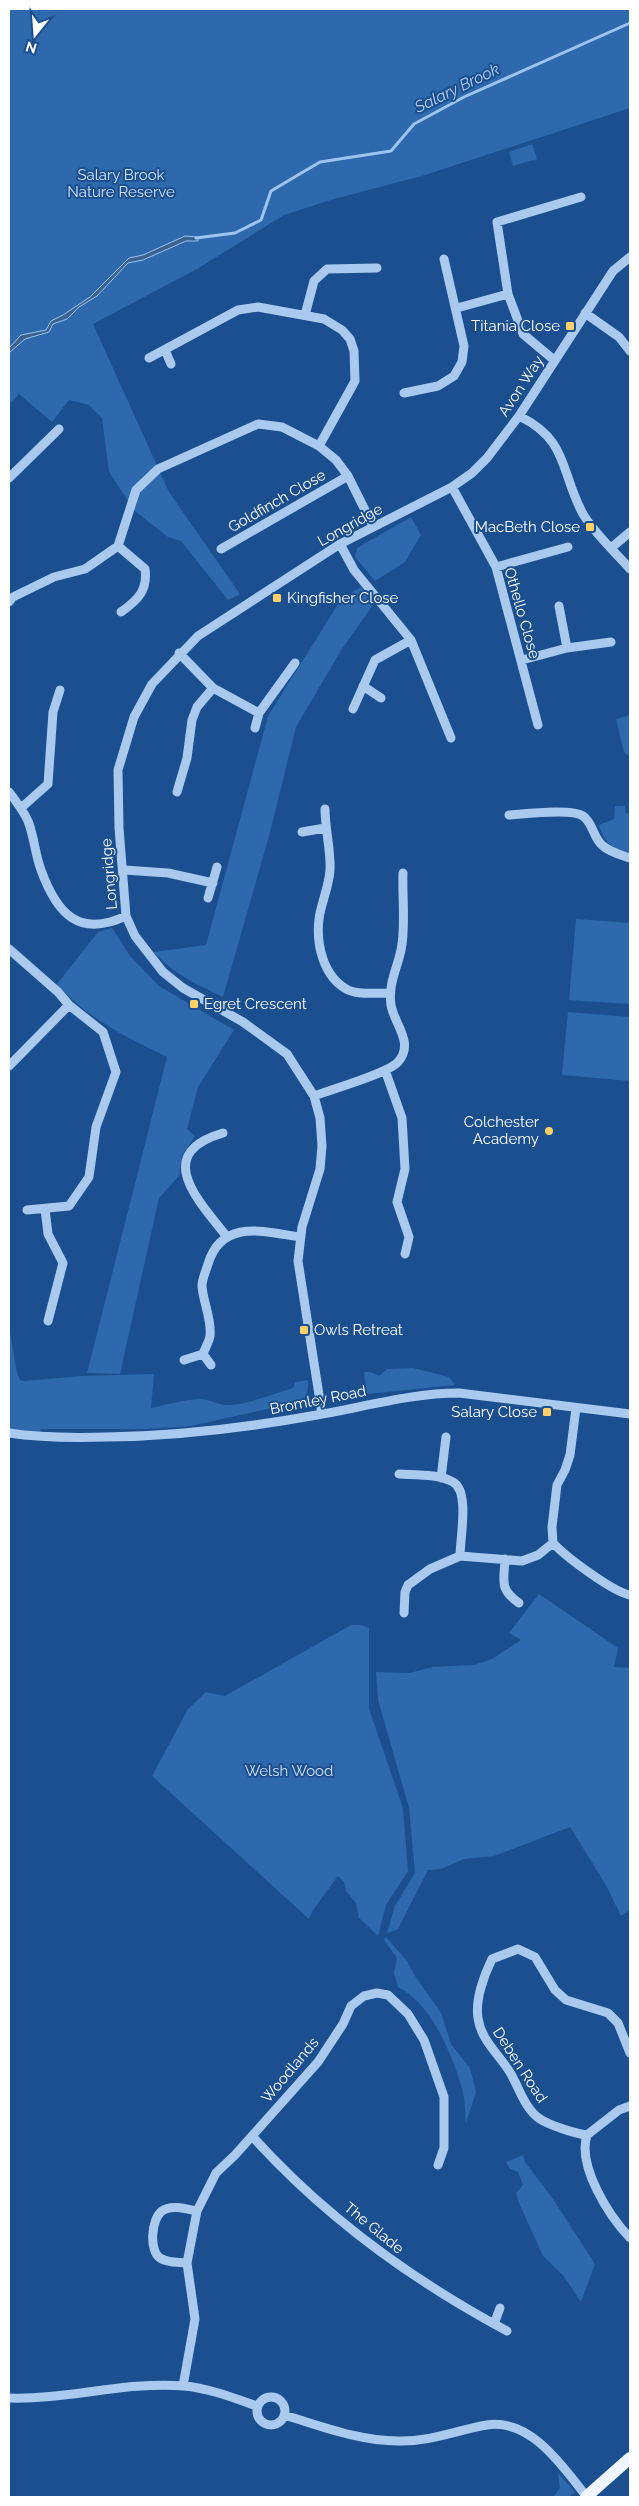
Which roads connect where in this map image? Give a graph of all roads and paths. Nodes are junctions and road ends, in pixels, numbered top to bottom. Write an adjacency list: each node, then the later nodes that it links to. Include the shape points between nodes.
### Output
1 (581, 197): 5 (street, via 497,222)
2 (630, 256): 7 (street, Avon Way, via 613,271)
3 (444, 259): 6 (street)
4 (377, 268): 8 (street, via 327,269 314,280)
5 (508, 294): 6 (street); 12 (street, via 522,334)
6 (456, 308): 14 (street, via 464,346 462,362 454,376 438,386)
7 (585, 313): 10 (street, via 619,337); 12 (street, Avon Way)
8 (305, 315): 9 (street, via 258,307 238,310); 17 (street, via 324,319 342,330 354,350 355,381)
9 (165, 350): 11 (street); 13 (street)
10 (630, 351)
11 (149, 358)
12 (554, 360): 15 (street, Avon Way)
13 (171, 364)
14 (404, 392)
15 (519, 416): 18 (street, Avon Way); 27 (street, via 538,425 551,438 562,456 584,516)
16 (59, 428): 20 (street)
17 (319, 446): 19 (street); 25 (street, via 282,427 258,424 158,469 136,490)
18 (487, 458): 21 (street, Longridge)
19 (348, 476): 22 (street); 28 (street, Goldfinch Close)
20 (9, 478)
21 (452, 486): 22 (street, Longridge); 29 (street, Othello Close)
22 (373, 526): 24 (street, Longridge)
23 (630, 532): 27 (street)
24 (340, 544): 34 (street, via 354,570); 37 (street, Longridge, via 198,636)
25 (118, 546): 31 (street, via 85,569 54,577); 33 (street, via 145,569 146,579 143,594)
26 (568, 547): 29 (street)
27 (611, 548): 30 (street)
28 (221, 549)
29 (496, 567): 38 (street, Othello Close)
30 (630, 570)
31 (9, 602)
32 (559, 606): 36 (street)
33 (121, 612)
34 (411, 640): 40 (street, via 375,660); 48 (street)
35 (611, 642): 36 (street)
36 (567, 648): 38 (street)
37 (180, 653): 41 (street); 58 (street, Longridge, via 152,684 134,717 118,770)
38 (522, 660): 46 (street, Othello Close)
39 (295, 663): 45 (street)
40 (363, 686): 43 (street); 44 (street)
41 (213, 688): 45 (street); 50 (street, via 197,707 192,720 187,758)
42 (60, 690): 51 (street, via 53,712 48,784)
43 (381, 698)
44 (353, 709)
45 (259, 713): 47 (street)
46 (538, 725)
47 (255, 728)
48 (451, 738)
49 (9, 792): 51 (street)
50 (177, 792)
51 (20, 808): 62 (street, via 28,821 51,894 70,918 84,925 108,924)
52 (325, 809): 54 (street)
53 (508, 815): 56 (street, via 568,812 582,815 592,826 601,845)
54 (325, 828): 55 (street); 64 (street, via 330,862 318,937 321,953 337,981 349,990)
55 (302, 832)
56 (630, 858)
57 (217, 867): 60 (street)
58 (124, 870): 60 (street, via 168,873); 62 (street, Longridge)
59 (403, 874): 64 (street, via 402,949)
60 (213, 882): 61 (street)
61 (208, 898)
62 (126, 916): 68 (street, Longridge, via 135,936 163,972 183,988 244,1022 287,1054)
63 (9, 949): 65 (street)
64 (390, 993): 67 (street, via 391,1006 405,1045 399,1061)
65 (69, 1005): 66 (street); 70 (street, via 103,1032 116,1072 96,1127 89,1177 70,1206)
66 (9, 1066)
67 (384, 1070): 68 (street); 74 (street, via 402,1118 405,1169 397,1202 409,1237)
68 (314, 1096): 73 (street, Longridge, via 320,1118 320,1168)
69 (222, 1133): 72 (street, via 195,1146 186,1166 186,1180)
70 (45, 1209): 71 (street); 75 (street, via 48,1234 63,1263)
71 (27, 1210)
72 (227, 1237): 73 (street, via 240,1231 258,1231); 76 (street, via 210,1257 202,1284 210,1335)
73 (300, 1238): 80 (street, Longridge, via 299,1276)
74 (405, 1254)
75 (48, 1320)
76 (203, 1354): 77 (street); 78 (street)
77 (184, 1360)
78 (211, 1365)
79 (576, 1408): 80 (street, Bromley Road, via 444,1393); 81 (street, Bromley Road); 86 (street, via 570,1455 557,1485)
80 (322, 1414): 82 (street, Bromley Road, via 218,1432 163,1436 43,1437)
81 (630, 1414)
82 (9, 1433)
83 (446, 1437): 85 (street)
84 (399, 1474): 85 (street)
85 (441, 1478): 87 (street, via 453,1481 461,1489)
86 (553, 1543): 88 (street, via 538,1555 522,1561); 89 (street, via 617,1590)
87 (460, 1556): 88 (street); 91 (street, via 430,1569 408,1585)
88 (505, 1559): 90 (street, via 506,1593)
89 (630, 1595)
90 (519, 1603)
91 (404, 1614)
92 (630, 2053): 94 (street, Deben Road, via 618,2022 608,2013 566,2000 555,1990 535,1957 518,1949 492,1959 486,1972 478,2017 482,2032 540,2119)
93 (630, 2106): 94 (street, via 619,2110)
94 (587, 2135): 98 (street, via 584,2156 589,2172)
95 (252, 2136): 96 (street, Woodlands, via 318,2062 351,2006 364,1996 377,1993 388,1995 408,2014 424,2040 437,2072 444,2097 445,2132); 97 (street, Woodlands, via 216,2173); 101 (street, The Glade, via 280,2168 396,2264)
96 (438, 2165)
97 (197, 2210): 99 (street, Woodlands); 99 (street, via 173,2208 162,2211 155,2220 154,2248 159,2258)
98 (630, 2238)
99 (187, 2263): 103 (street, Woodlands, via 195,2319)
100 (500, 2308): 101 (street)
101 (494, 2324): 102 (street, The Glade)
102 (507, 2331)
103 (183, 2386): 104 (street, via 142,2386 37,2399); 105 (street)
104 (9, 2398)
105 (257, 2406): 106 (street, via 263,2398 273,2397 282,2402); 106 (street, via 261,2422 269,2425 276,2426)
106 (284, 2415): 108 (street, via 364,2438 397,2441 438,2437 487,2425 505,2425 528,2434)
107 (630, 2458): 108 (main road)
108 (587, 2497)

